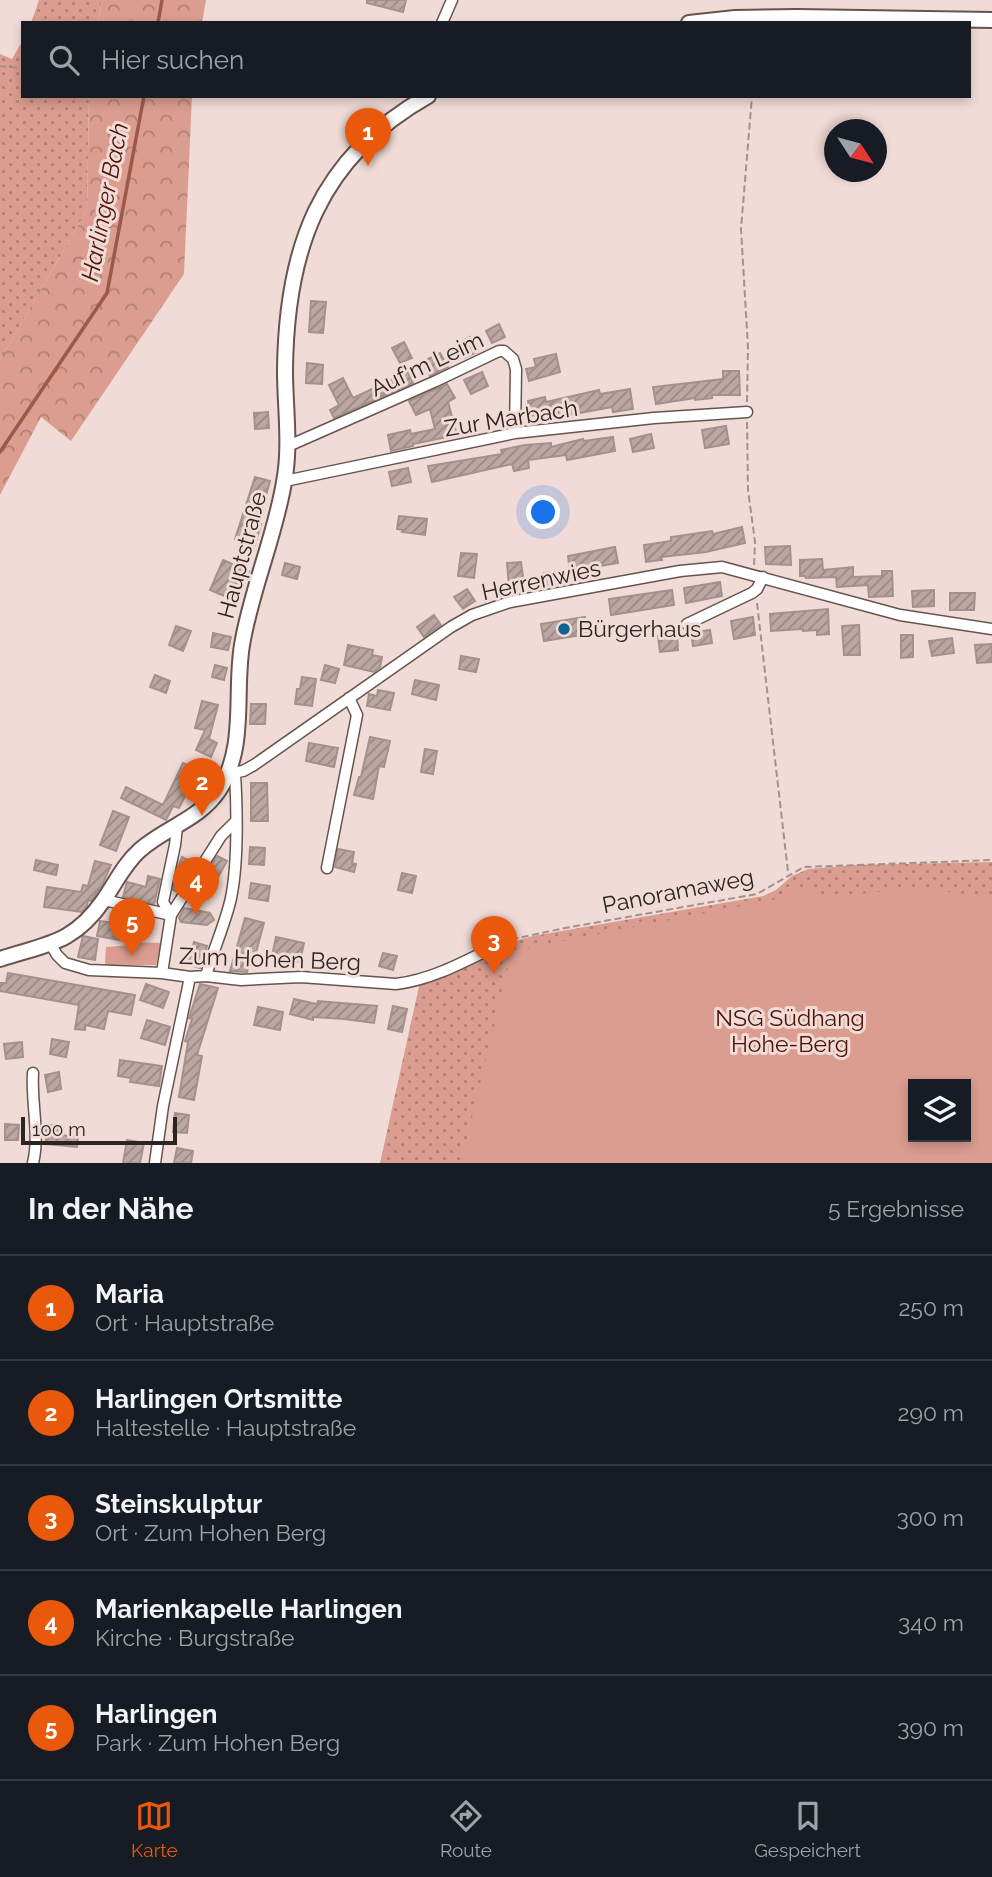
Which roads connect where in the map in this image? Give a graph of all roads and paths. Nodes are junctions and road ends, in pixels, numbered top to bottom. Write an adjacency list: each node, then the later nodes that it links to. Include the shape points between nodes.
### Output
1 (452, 0): 3 (street)
2 (992, 20): 4 (street, via 797,17)
3 (443, 21)
4 (707, 21)
5 (0, 66): 6 (path)
6 (19, 68)
7 (425, 98): 11 (street, Hauptstraße, via 384,125 355,152 325,193 305,233 287,313)
8 (752, 98): 9 (path, via 741,229)
9 (747, 412): 10 (street, Zur Marbach); 13 (path, via 748,489)
10 (515, 433): 11 (street, Auf'm Leim, via 516,369 513,359 499,351); 12 (street, Zur Marbach)
11 (286, 447): 12 (street, Hauptstraße)
12 (285, 481): 18 (street, Hauptstraße, via 242,646)
13 (758, 575): 14 (street); 16 (street, Herrenwies, via 900,615); 17 (street, Herrenwies, via 722,567 680,571 492,607 451,627)
14 (752, 593): 15 (street); 23 (path)
15 (687, 624)
16 (992, 629)
17 (349, 698): 18 (street, Herrenwies, via 254,765); 22 (street, via 357,715)
18 (231, 773): 19 (street); 20 (street, Hauptstraße, via 209,803)
19 (235, 822): 25 (street, via 220,836); 30 (street, via 231,900)
20 (177, 827): 24 (street, Hauptstraße, via 140,850); 25 (street, via 163,902)
21 (992, 860): 27 (path, Panoramaweg, via 804,867 757,894 553,930)
22 (327, 867)
23 (788, 872)
24 (104, 900): 25 (street); 26 (street, Hauptstraße, via 81,927)
25 (171, 915): 29 (street)
26 (51, 944): 28 (street, Hauptstraße); 29 (street, Zum Hohen Berg, via 57,955 75,967)
27 (492, 948): 30 (street, Zum Hohen Berg, via 442,972 407,982)
28 (0, 958)
29 (162, 973): 31 (street, Zum Hohen Berg)
30 (206, 976): 31 (street, Zum Hohen Berg)
31 (190, 977): 34 (street)
32 (33, 1073): 33 (street)
33 (33, 1163)
34 (155, 1163)

